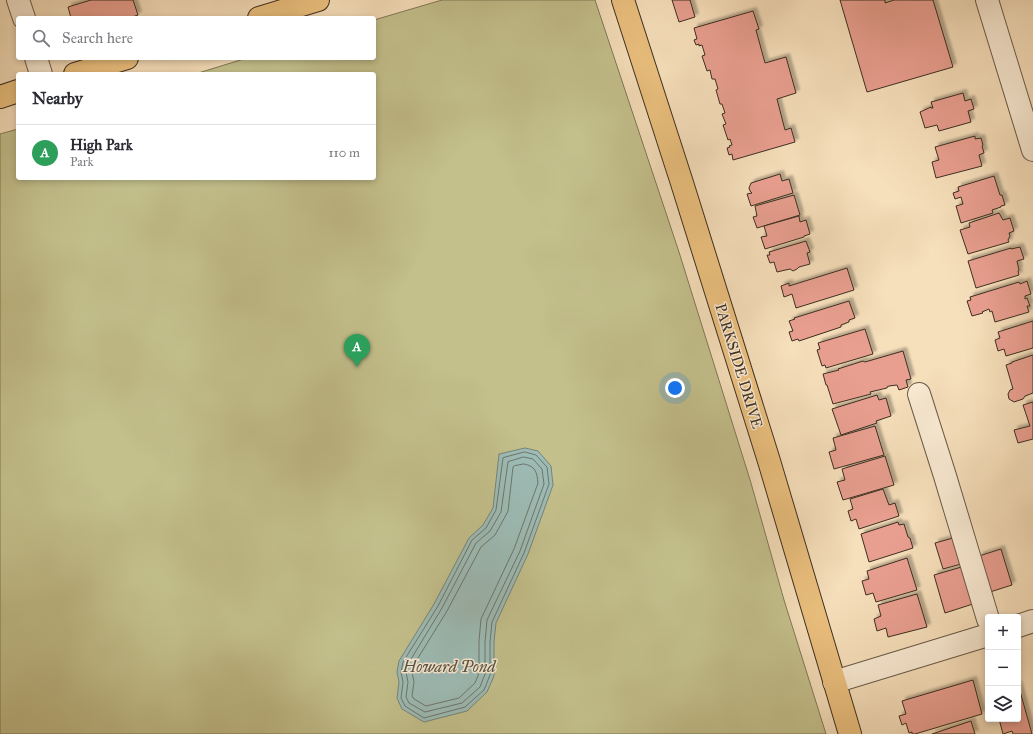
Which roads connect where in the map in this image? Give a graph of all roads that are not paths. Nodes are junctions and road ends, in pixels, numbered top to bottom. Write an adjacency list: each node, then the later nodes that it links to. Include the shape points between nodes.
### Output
1 (18, 0): 5 (street)
2 (318, 0): 6 (main road)
3 (623, 0): 19 (main road, PARKSIDE DRIVE, via 769,461)
4 (986, 0): 13 (street)
5 (23, 16)
6 (265, 16)
7 (37, 60): 9 (street)
8 (120, 60): 10 (main road)
9 (40, 72)
10 (82, 72)
11 (16, 92): 12 (main road)
12 (0, 97)
13 (1033, 150)
14 (919, 394): 15 (street)
15 (986, 614)
16 (1033, 621): 17 (street)
17 (1021, 625)
18 (985, 636): 19 (street)
19 (834, 682): 20 (main road, PARKSIDE DRIVE)
20 (850, 734)

